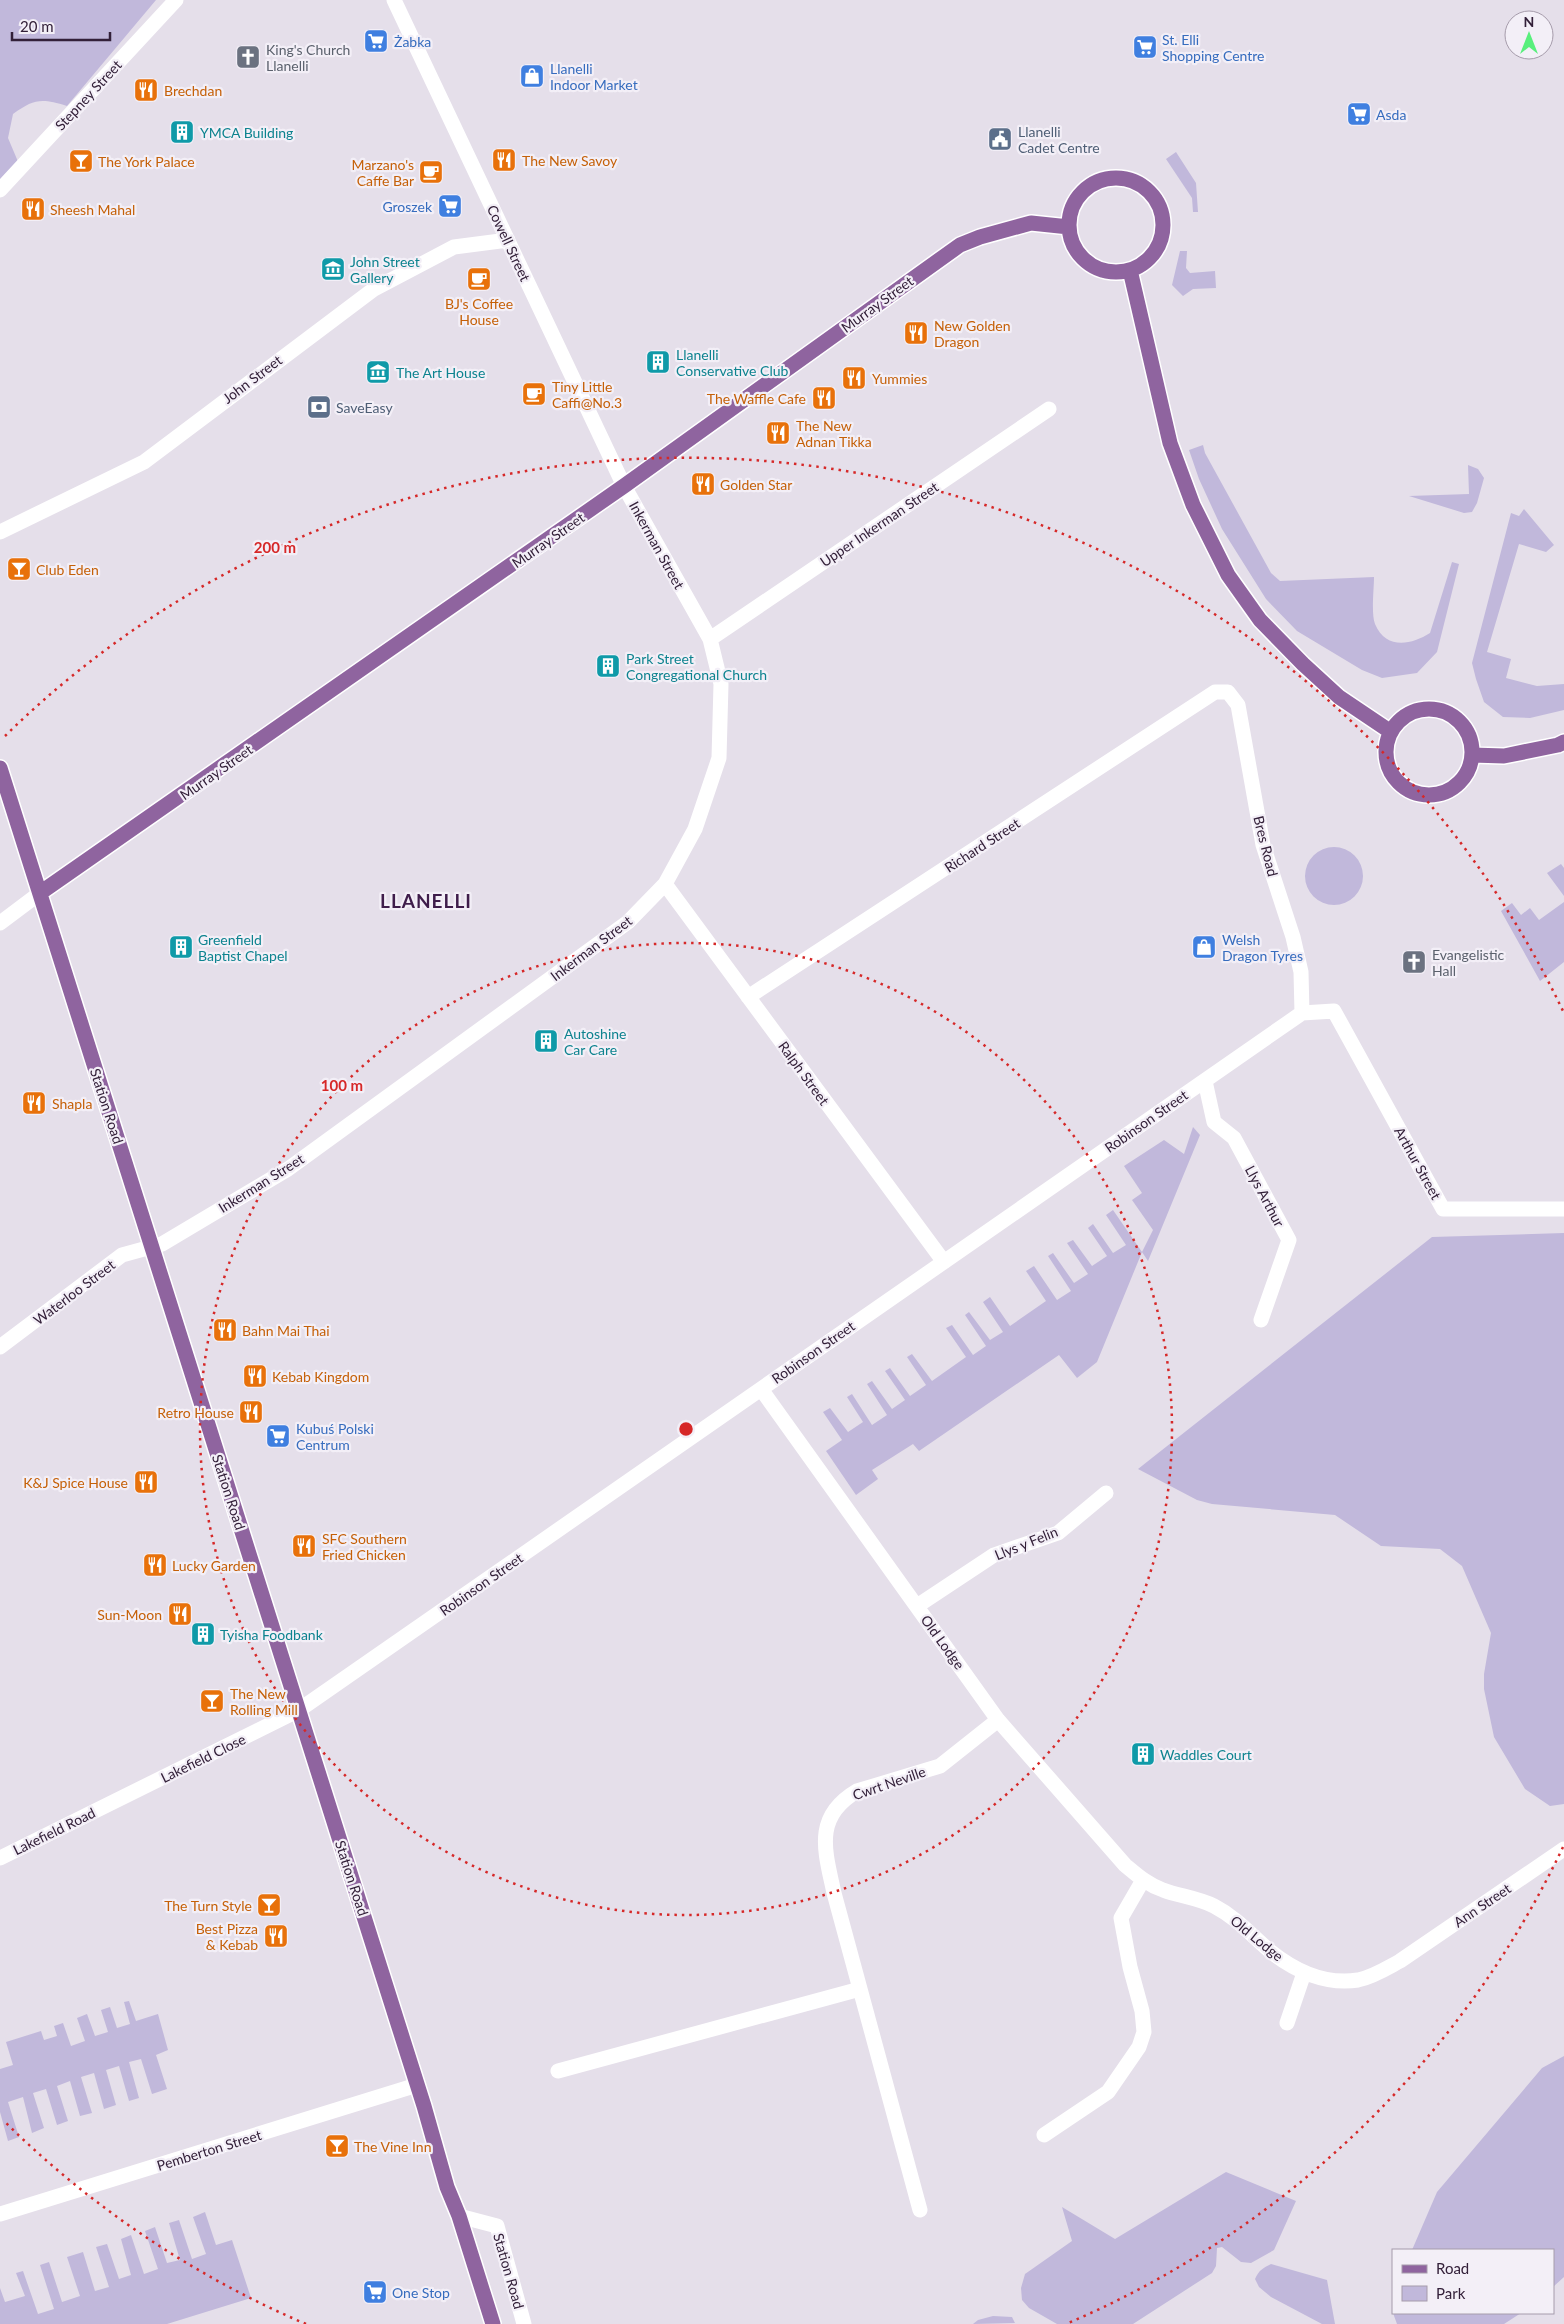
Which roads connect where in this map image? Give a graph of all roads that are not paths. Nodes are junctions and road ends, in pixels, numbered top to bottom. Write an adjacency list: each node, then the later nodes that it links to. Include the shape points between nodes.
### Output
1 (176, 0): 3 (street, Stepney Street)
2 (394, 0): 5 (street, Cowell Street)
3 (0, 190)
4 (1069, 228): 6 (main road, via 1072,242 1081,256 1098,268 1115,272); 6 (main road, via 1074,202 1087,188 1103,179 1120,178 1136,182 1152,193 1160,208 1164,228 1161,241 1154,253 1140,266); 8 (main road, Murray Street, via 1031,223 960,245)
5 (508, 240): 8 (street, Cowell Street); 9 (street, John Street, via 454,248 374,288 144,462)
6 (1130, 270): 12 (main road, via 1170,443 1194,505 1228,575 1260,620 1303,664 1339,697)
7 (1049, 408): 10 (street, Upper Inkerman Street)
8 (624, 486): 10 (street, Inkerman Street); 17 (main road, Murray Street)
9 (0, 532)
10 (710, 639): 16 (street, Inkerman Street, via 721,684 719,758 695,829)
11 (1215, 692): 19 (street, Richard Street); 20 (street, Bres Road, via 1228,692 1238,705 1263,845 1301,972)
12 (1391, 732): 14 (main road, via 1402,718 1415,711 1430,709 1444,712 1464,726 1471,740); 14 (main road, via 1385,755 1389,771 1398,784 1423,796 1438,795 1463,780)
13 (1564, 742): 14 (main road, via 1504,756)
14 (1472, 755)
15 (0, 768): 17 (main road, Station Road)
16 (665, 884): 19 (street, Ralph Street); 23 (street, Inkerman Street, via 628,922 288,1169)
17 (40, 893): 18 (street); 23 (main road, Station Road)
18 (0, 923)
19 (748, 997): 24 (street, Ralph Street)
20 (1302, 1013): 21 (street, Robinson Street); 22 (street, Arthur Street, via 1334,1011 1443,1209)
21 (1204, 1081): 24 (street, Robinson Street); 25 (street, Llys Arthur, via 1214,1122 1234,1138 1289,1240)
22 (1564, 1209)
23 (152, 1247): 26 (street, Waterloo Street, via 122,1255); 30 (main road, Station Road)
24 (944, 1262): 27 (street, Robinson Street)
25 (1261, 1320)
26 (0, 1347)
27 (761, 1389): 29 (street, Old Lodge); 30 (street, Robinson Street)
28 (1106, 1493): 29 (street, Llys y Felin, via 1058,1533 994,1555)
29 (916, 1606): 31 (street, Old Lodge)
30 (299, 1710): 32 (street, Lakefield Close); 41 (main road, Station Road)
31 (998, 1720): 35 (street, Old Lodge, via 1125,1864); 38 (street, Cwrt Neville, via 940,1766 857,1791 845,1798 829,1820 824,1844 826,1857)
32 (108, 1805): 34 (street, Lakefield Road)
33 (1564, 1849): 36 (street, Ann Street)
34 (0, 1858)
35 (1143, 1880): 37 (street, Old Lodge, via 1162,1890 1213,1906 1242,1924 1271,1952); 42 (street, via 1121,1918 1142,2010 1144,2032 1139,2047 1108,2092)
36 (1400, 1961): 37 (street, Old Lodge, via 1358,1980 1321,1979)
37 (1304, 1973): 39 (street)
38 (860, 1989): 40 (street); 43 (street, Cwrt Neville)
39 (1287, 2024)
40 (558, 2071)
41 (417, 2085): 44 (street, Pemberton Street); 45 (main road, Station Road, via 447,2187)
42 (1044, 2135)
43 (920, 2210)
44 (0, 2214)
45 (459, 2216): 46 (main road, Station Road); 47 (street, Station Road, via 497,2226)
46 (493, 2324)
47 (524, 2324)

